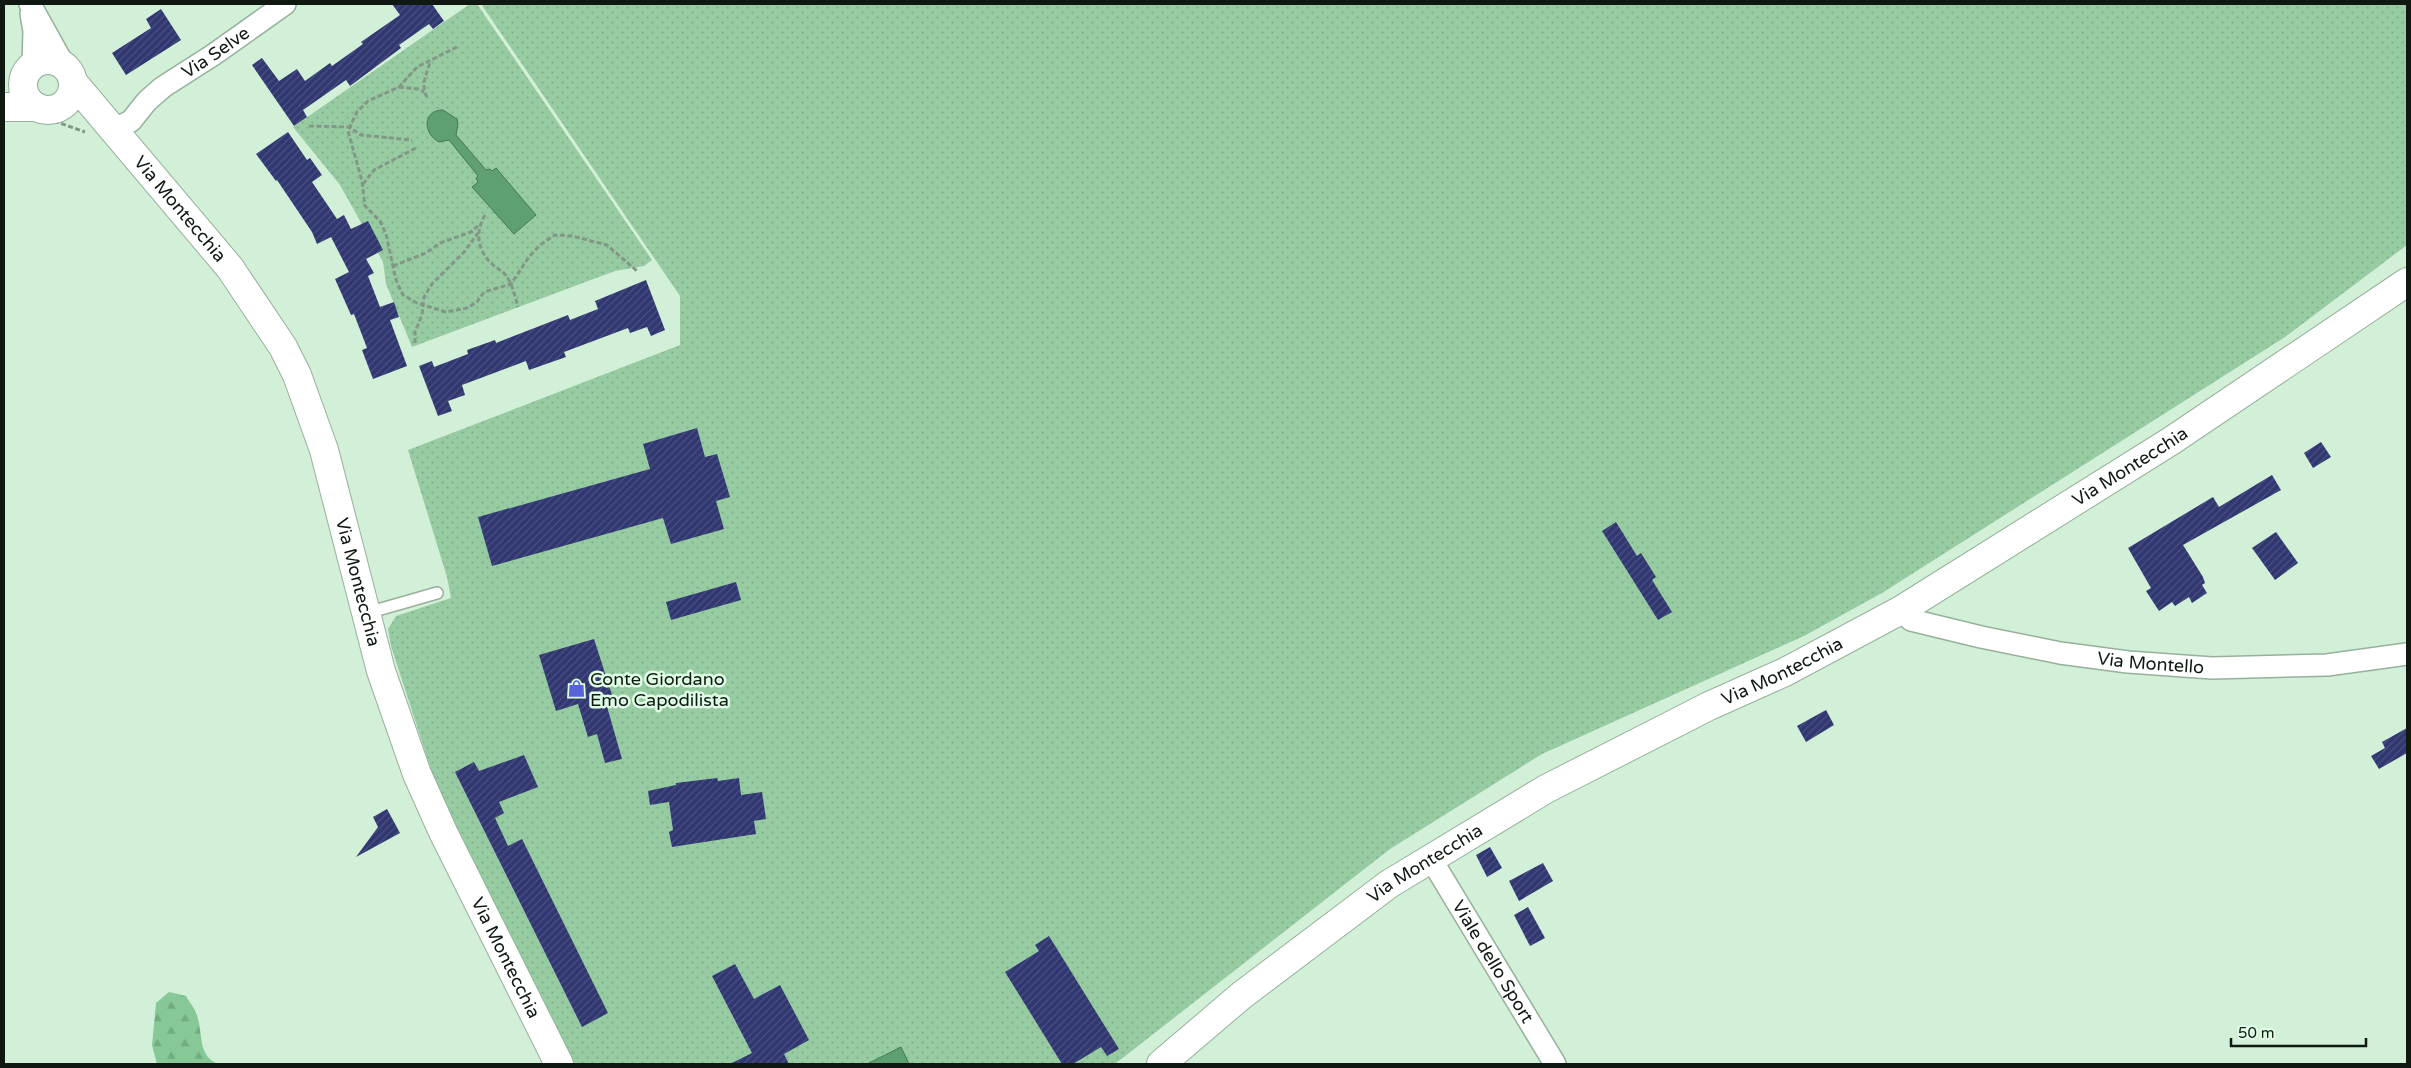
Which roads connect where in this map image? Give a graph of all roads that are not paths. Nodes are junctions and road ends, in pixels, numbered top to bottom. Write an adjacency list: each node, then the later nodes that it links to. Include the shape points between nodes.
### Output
1 (30, 4): 3 (street); 4 (street, via 34,31)
2 (285, 4): 7 (street, Via Selve, via 162,87 131,121)
3 (69, 74): 4 (street, via 49,60); 6 (street, via 72,89 67,101); 7 (street, Via Montecchia)
4 (20, 81): 6 (street, via 26,97)
5 (4, 107): 6 (street, Via Montecchia)
6 (46, 112): 7 (street, Via Montecchia)
7 (103, 133): 11 (street, Via Montecchia, via 230,268 283,347 297,374 324,450)
8 (2407, 282): 10 (street, Via Montecchia, via 2171,440)
9 (437, 593): 11 (lane)
10 (1901, 610): 12 (street, Via Montello, via 1911,620 1981,637 2060,653 2128,662 2212,668 2327,665); 13 (street, Via Montecchia, via 1785,672 1709,706 1546,789)
11 (366, 614): 14 (street, Via Montecchia, via 381,671 429,803)
12 (2407, 654)
13 (1431, 858): 15 (street, Via Montecchia, via 1321,934); 16 (street, Viale dello Sport)
14 (559, 1064)
15 (1161, 1064)
16 (1555, 1064)

